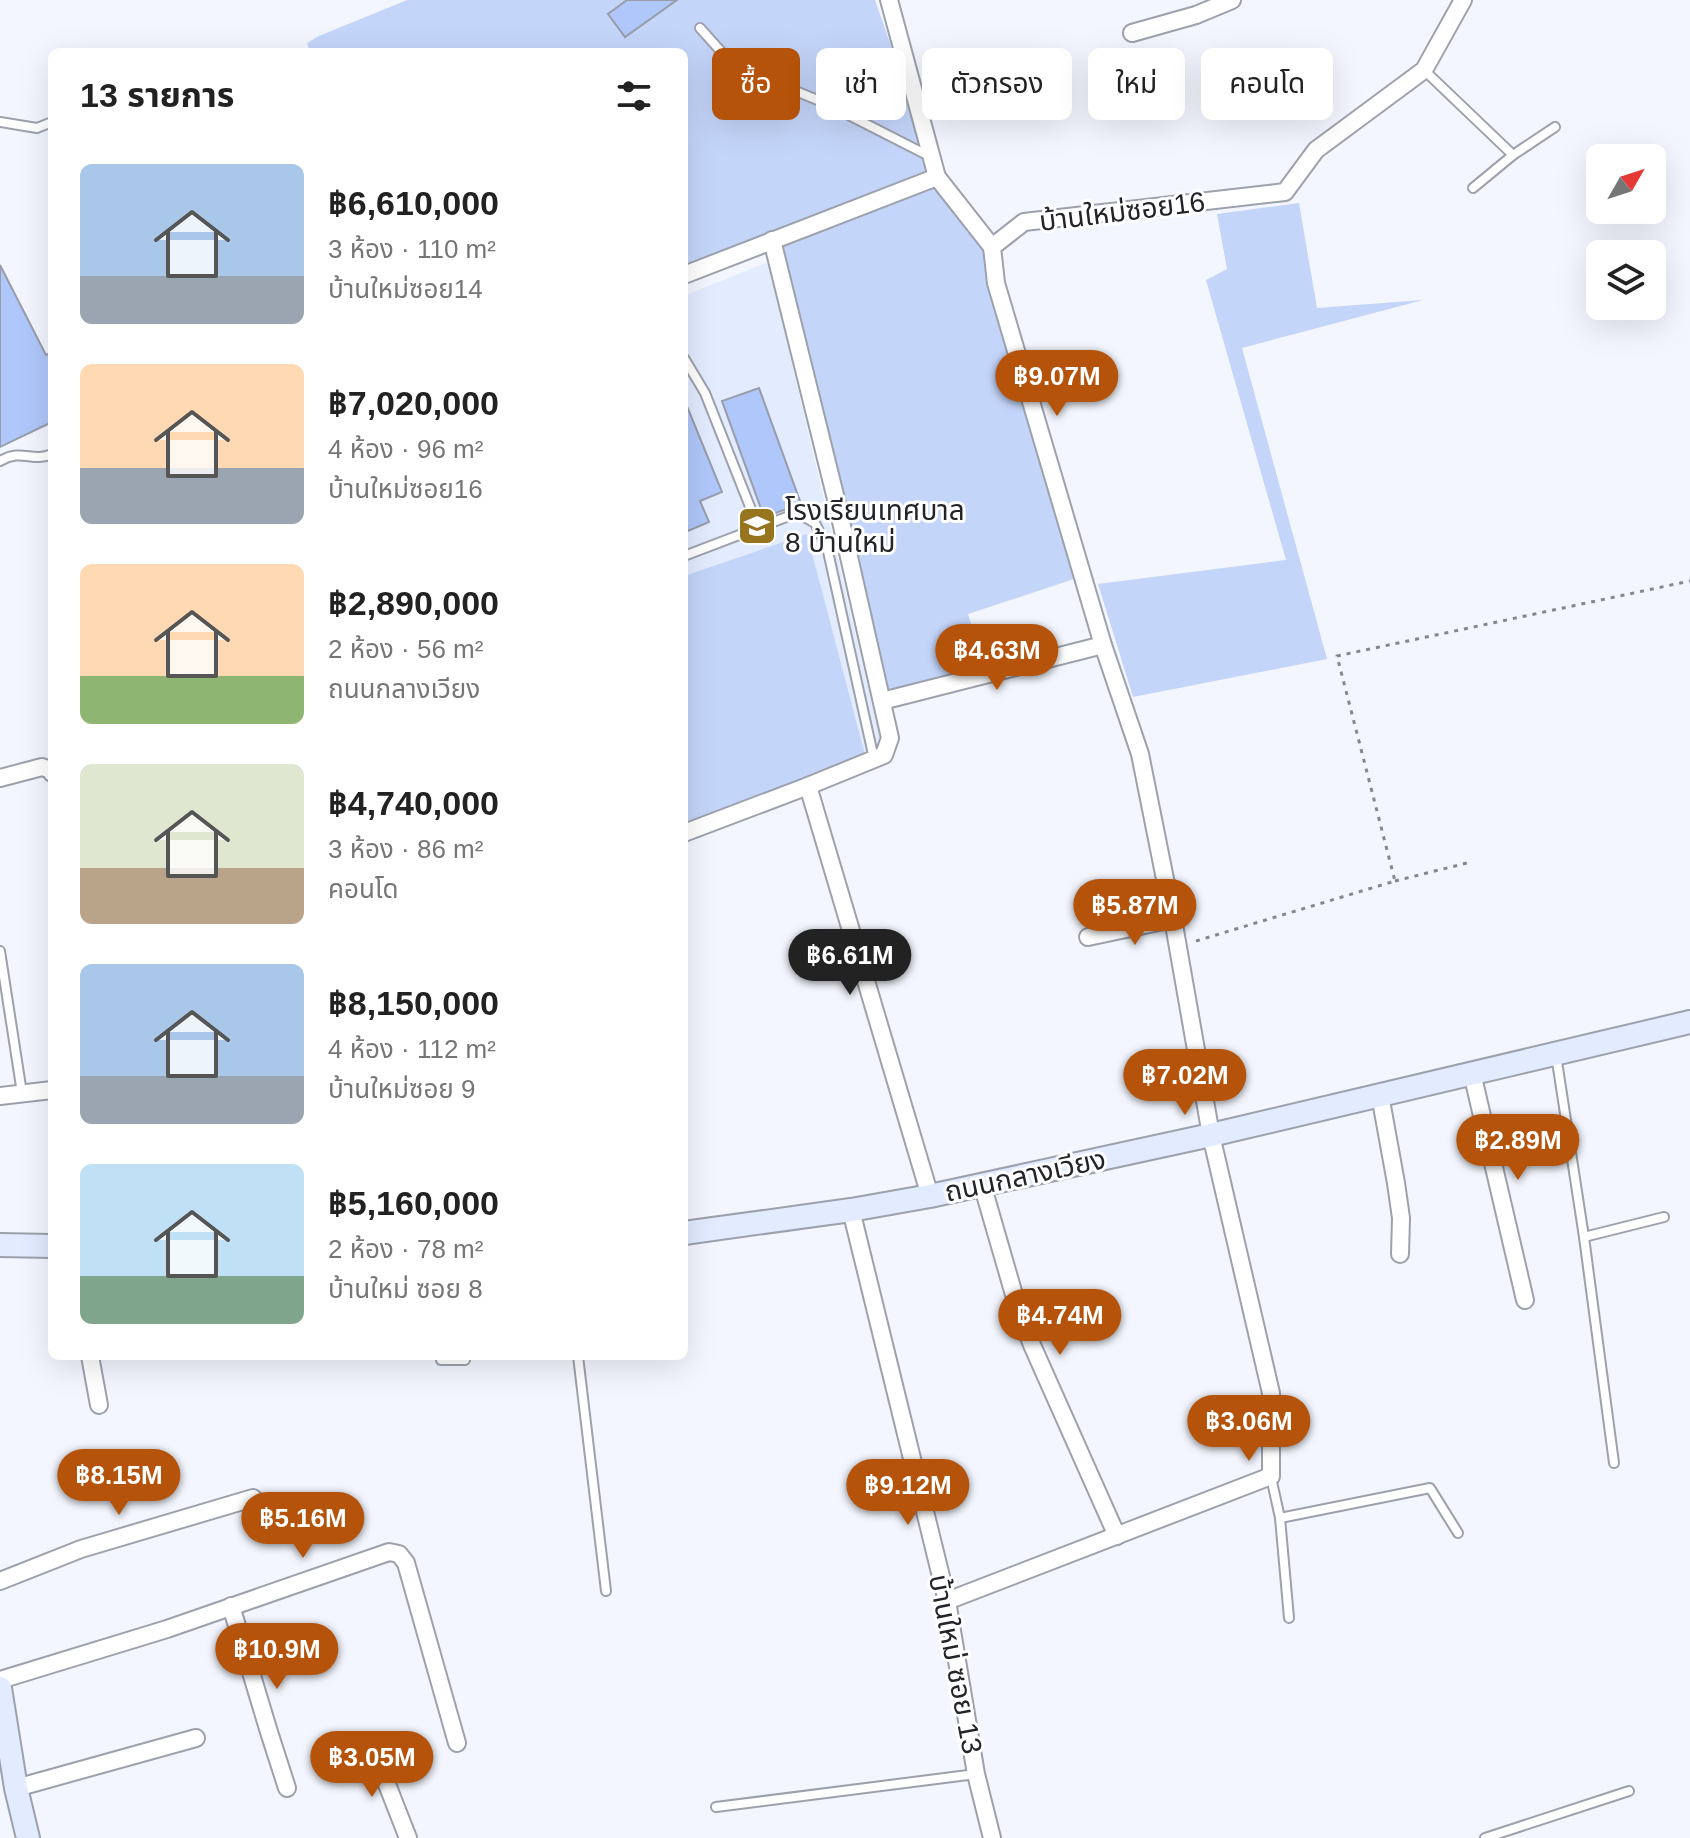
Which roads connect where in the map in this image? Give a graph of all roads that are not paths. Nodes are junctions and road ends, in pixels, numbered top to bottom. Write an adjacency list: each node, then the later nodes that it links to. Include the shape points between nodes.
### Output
1 (889, 0): 11 (street)
2 (1232, 0): 5 (street)
3 (1463, 0): 6 (street, บ้านใหม่ซอย16)
4 (700, 28): 11 (lane, via 734,66 825,103)
5 (1132, 33)
6 (1424, 70): 10 (lane); 15 (street, บ้านใหม่ซอย16, via 1316,150 1285,192 1024,222)
7 (0, 122): 8 (lane, via 37,128)
8 (48, 124)
9 (1555, 127): 10 (lane)
10 (1513, 155): 13 (lane)
11 (931, 157): 12 (street)
12 (937, 177): 14 (street); 15 (street)
13 (1473, 188)
14 (772, 240): 16 (street); 23 (street)
15 (992, 247): 22 (street, via 996,283)
16 (688, 273)
17 (688, 365): 20 (lane, via 705,393)
18 (48, 456): 19 (lane, via 17,454)
19 (0, 461)
20 (758, 527): 21 (lane); 24 (lane, via 797,513 815,523 827,547)
21 (688, 554)
22 (1103, 645): 23 (street); 29 (street, via 1140,754)
23 (882, 701): 24 (street, via 890,738 884,755)
24 (874, 760): 27 (street)
25 (48, 769): 26 (street)
26 (0, 778)
27 (808, 786): 28 (street); 41 (street)
28 (688, 831)
29 (1173, 919): 30 (street); 39 (street)
30 (1088, 937)
31 (0, 951): 36 (lane)
32 (1690, 1022): 33 (main road, ถนนกลางเวียง)
33 (1555, 1054): 34 (main road, ถนนกลางเวียง); 45 (lane)
34 (1472, 1073): 37 (main road, ถนนกลางเวียง); 49 (street)
35 (48, 1090): 36 (street)
36 (22, 1093): 38 (street)
37 (1380, 1095): 39 (main road, ถนนกลางเวียง); 48 (street, via 1401,1218)
38 (0, 1096)
39 (1211, 1135): 40 (main road, ถนนกลางเวียง); 56 (street, via 1271,1393)
40 (982, 1184): 41 (main road, ถนนกลางเวียง); 60 (street, via 1032,1345)
41 (930, 1196): 42 (main road, ถนนกลางเวียง)
42 (851, 1210): 44 (main road, ถนนกลางเวียง); 63 (street, บ้านใหม่ ซอย 13)
43 (1664, 1217): 45 (lane)
44 (688, 1232)
45 (1584, 1237): 55 (lane)
46 (0, 1245): 47 (main road)
47 (48, 1246)
48 (1400, 1254)
49 (1525, 1300)
50 (91, 1360): 54 (street)
51 (441, 1360): 52 (lane)
52 (465, 1360)
53 (578, 1360): 62 (lane)
54 (99, 1405)
55 (1614, 1463)
56 (1271, 1476): 58 (lane); 60 (street)
57 (253, 1498): 61 (street, via 81,1549)
58 (1280, 1518): 59 (lane, via 1430,1488); 65 (lane)
59 (1458, 1533)
60 (1117, 1536): 63 (street)
61 (0, 1581)
62 (606, 1591)
63 (947, 1601): 72 (street, บ้านใหม่ ซอย 13)
64 (231, 1606): 66 (street); 70 (street, via 389,1552 399,1554 406,1563); 74 (street)
65 (1289, 1618)
66 (0, 1680)
67 (0, 1688): 69 (main road)
68 (196, 1738): 73 (street)
69 (4, 1741): 73 (main road)
70 (457, 1743)
71 (374, 1751): 78 (street)
72 (976, 1774): 76 (lane); 79 (street, บ้านใหม่ ซอย 13)
73 (16, 1788): 77 (main road)
74 (287, 1788)
75 (1629, 1791): 80 (lane)
76 (716, 1807)
77 (28, 1838)
78 (408, 1838)
79 (992, 1838)
80 (1485, 1838)

